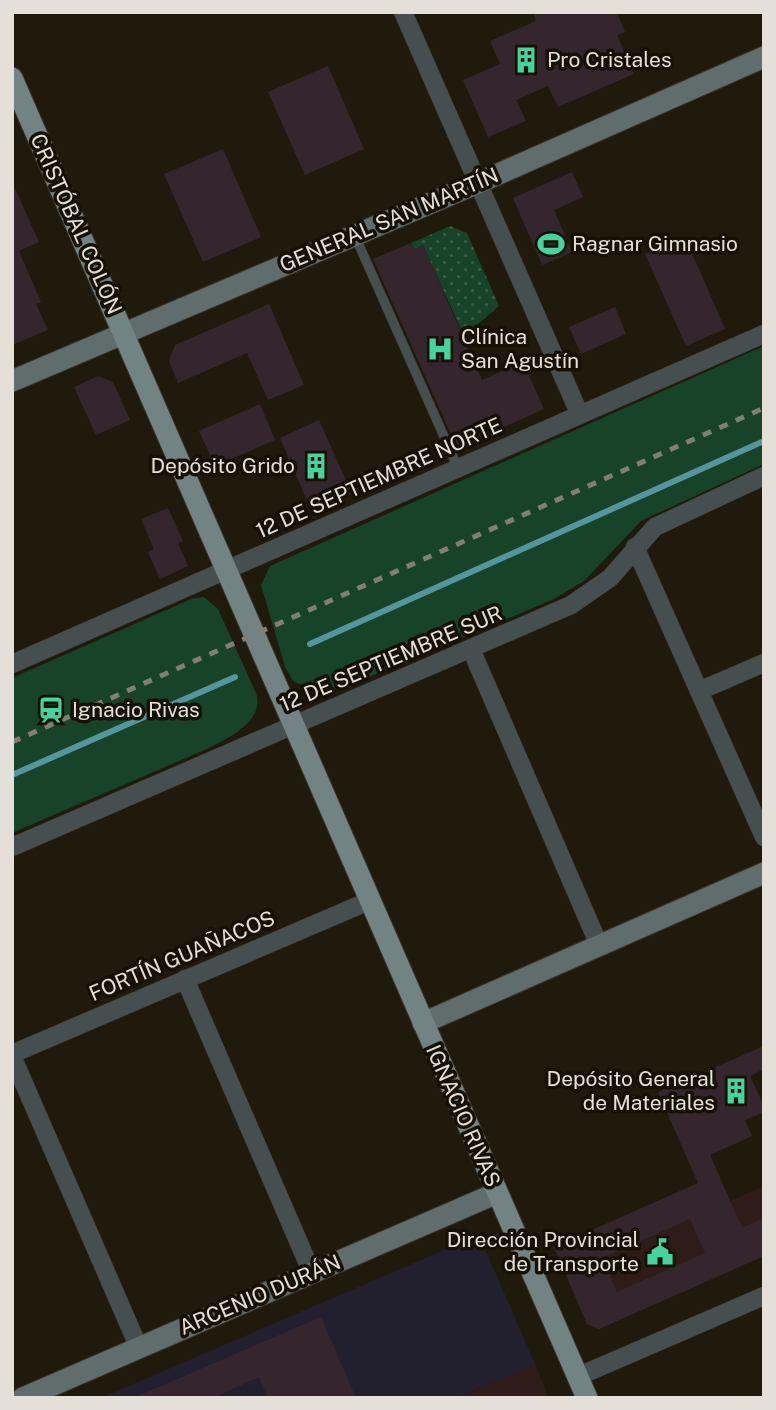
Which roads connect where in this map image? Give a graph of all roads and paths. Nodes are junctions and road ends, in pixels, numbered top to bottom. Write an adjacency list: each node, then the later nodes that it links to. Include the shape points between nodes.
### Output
1 (403, 12): 4 (street)
2 (764, 57): 4 (main road, GENERAL SAN MARTÍN)
3 (12, 78): 6 (main road, CRISTÓBAL COLÓN)
4 (478, 183): 5 (main road, GENERAL SAN MARTÍN); 9 (street)
5 (355, 235): 6 (main road, GENERAL SAN MARTÍN); 10 (lane)
6 (124, 332): 8 (main road, GENERAL SAN MARTÍN); 13 (main road, IGNACIO RIVAS)
7 (764, 334): 9 (street, 12 DE SEPTIEMBRE NORTE)
8 (12, 380)
9 (580, 415): 10 (street, 12 DE SEPTIEMBRE NORTE)
10 (458, 468): 13 (street, 12 DE SEPTIEMBRE NORTE)
11 (764, 476): 12 (street, 12 DE SEPTIEMBRE SUR, via 667,519)
12 (635, 547): 14 (street, 12 DE SEPTIEMBRE SUR, via 610,578 584,597); 17 (street)
13 (226, 570): 16 (street, 12 DE SEPTIEMBRE NORTE); 18 (main road, IGNACIO RIVAS)
14 (471, 649): 18 (street, 12 DE SEPTIEMBRE SUR); 23 (street)
15 (764, 663): 17 (street)
16 (12, 664)
17 (699, 691): 19 (street)
18 (293, 726): 20 (street, 12 DE SEPTIEMBRE SUR); 22 (main road, IGNACIO RIVAS)
19 (764, 837)
20 (12, 847)
21 (764, 873): 23 (main road)
22 (369, 901): 24 (street, FORTÍN GUAÑACOS); 25 (main road, IGNACIO RIVAS)
23 (599, 945): 25 (main road)
24 (185, 979): 26 (street, FORTÍN GUAÑACOS); 28 (street)
25 (423, 1023): 27 (main road, IGNACIO RIVAS)
26 (12, 1055): 30 (street)
27 (497, 1193): 28 (main road, ARCENIO DURÁN); 31 (main road, IGNACIO RIVAS)
28 (312, 1273): 30 (main road, ARCENIO DURÁN)
29 (764, 1296): 31 (street)
30 (139, 1348): 32 (main road, ARCENIO DURÁN)
31 (579, 1376): 33 (main road, IGNACIO RIVAS)
32 (23, 1398)
33 (587, 1398)

